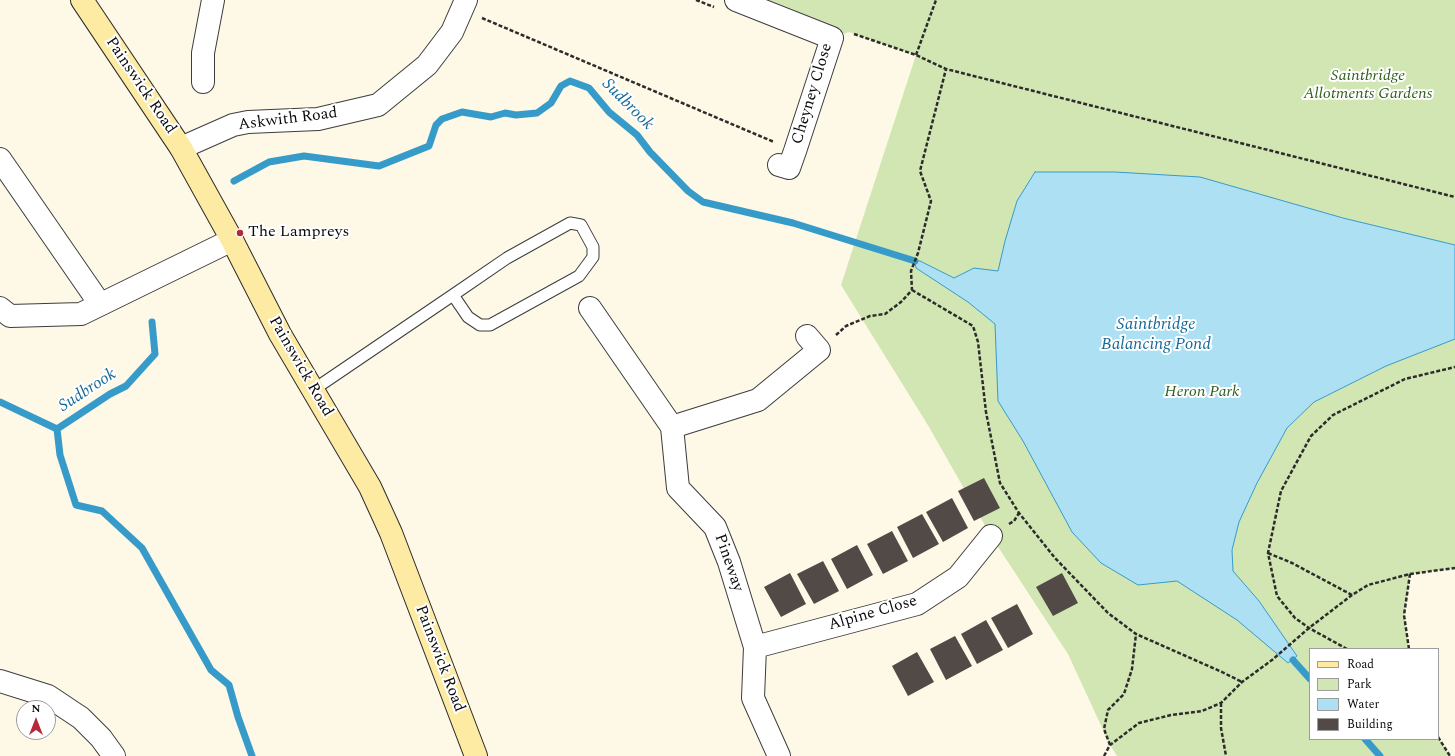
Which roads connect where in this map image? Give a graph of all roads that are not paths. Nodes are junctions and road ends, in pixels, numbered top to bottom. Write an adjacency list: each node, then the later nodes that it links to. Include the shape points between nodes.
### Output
1 (82, 0): 6 (main road, Painswick Road)
2 (466, 0): 6 (street, Askwith Road, via 452,32 427,65 378,105 318,120 248,122)
3 (218, 2): 5 (street, via 203,53)
4 (727, 5): 7 (street, Cheyney Close, via 832,38)
5 (203, 82)
6 (181, 148): 9 (main road, Painswick Road)
7 (787, 158)
8 (0, 159): 11 (street)
9 (232, 240): 11 (street); 15 (main road, Painswick Road, via 280,334)
10 (453, 295): 10 (lane, via 507,258 570,223 581,225 593,247 593,257 579,276 490,325 480,325 468,317); 15 (lane)
11 (100, 304): 12 (street, via 81,314 10,316)
12 (0, 308)
13 (590, 308): 16 (street, Pineway)
14 (813, 343): 16 (street, via 758,400)
15 (313, 390): 21 (main road, Painswick Road, via 370,487 391,533)
16 (672, 427): 18 (street, Pineway, via 678,488 715,527 729,562)
17 (991, 536): 18 (street, Alpine Close, via 958,577 917,604)
18 (755, 647): 22 (street, Pineway, via 753,698)
19 (0, 681): 20 (street, via 48,696 81,718)
20 (114, 756)
21 (476, 756)
22 (779, 756)

